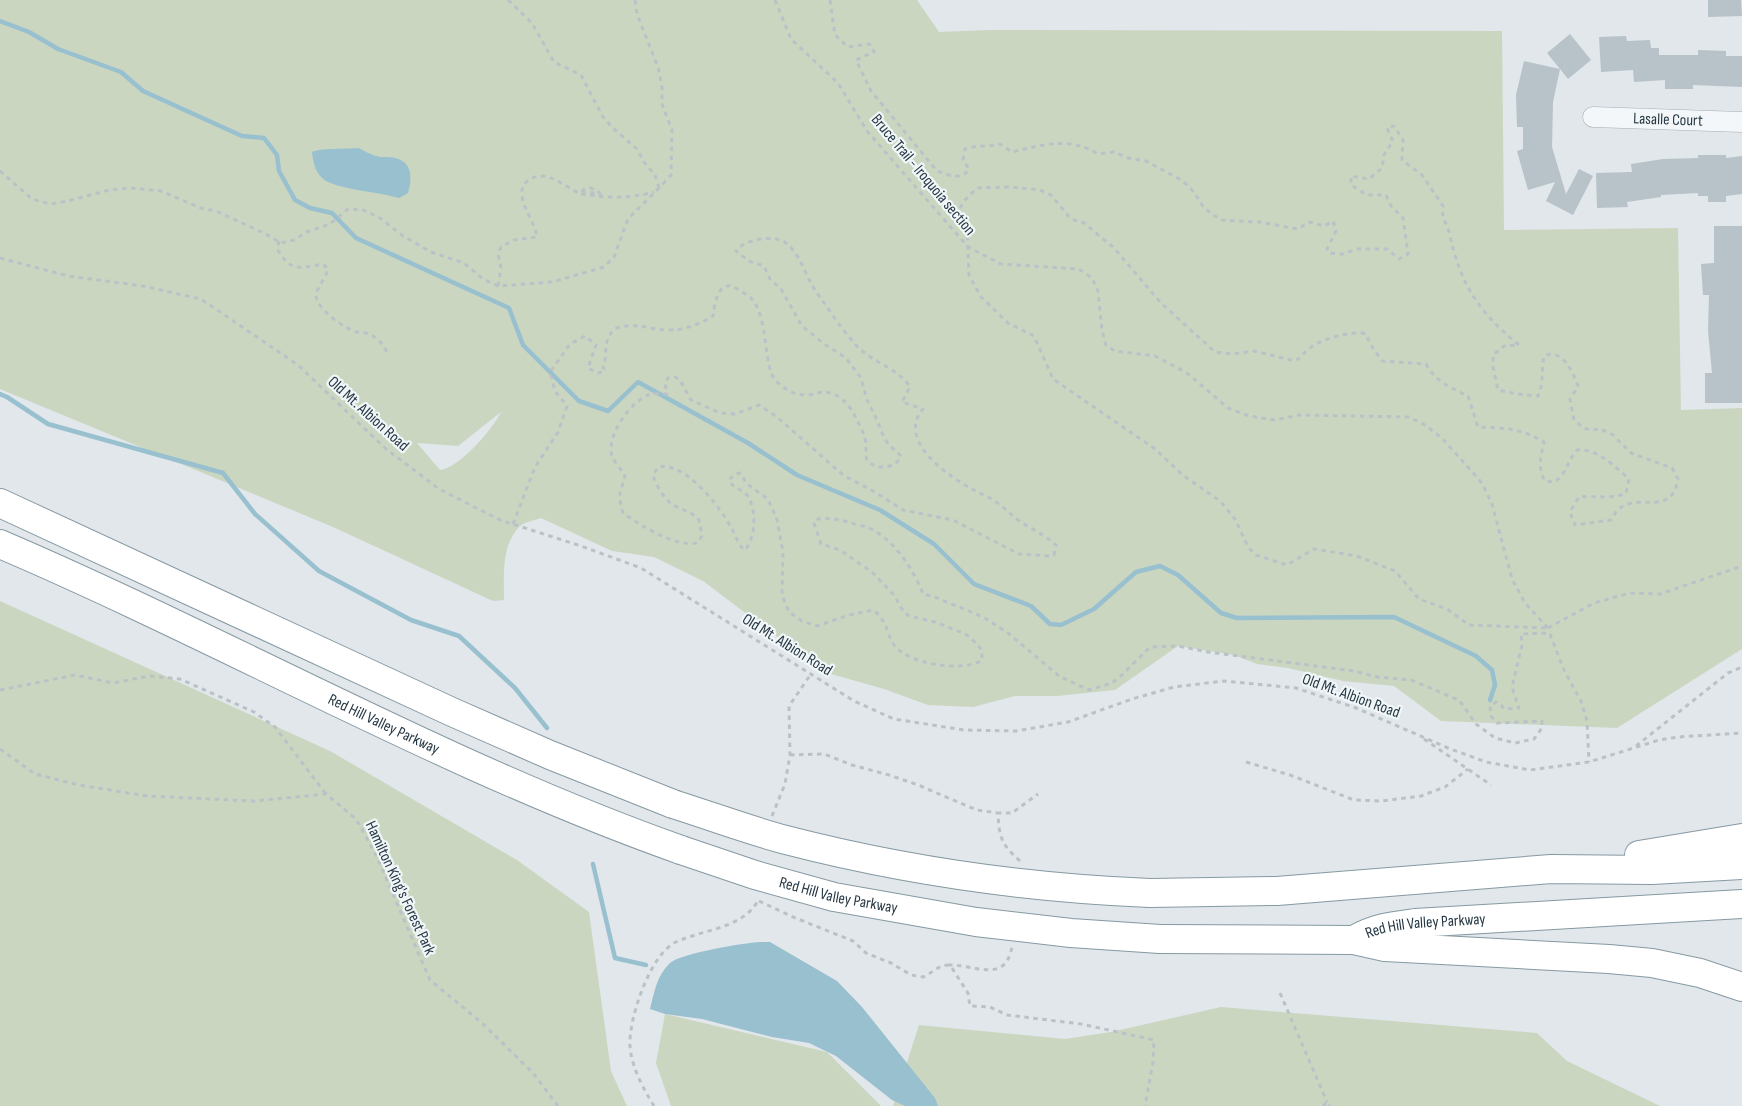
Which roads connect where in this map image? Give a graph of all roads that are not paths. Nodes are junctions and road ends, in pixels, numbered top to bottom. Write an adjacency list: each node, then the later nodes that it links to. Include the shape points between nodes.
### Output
1 (1593, 117): 2 (street, Lasalle Court)
2 (1742, 122)
3 (0, 503): 7 (highway, bridge, via 550,755 673,804 785,839 945,874 1071,889 1150,893 1278,891)
4 (0, 544): 9 (highway, Red Hill Valley Parkway, bridge, via 604,823 755,875 834,897 976,922 1071,933 1160,939)
5 (1742, 838): 7 (highway)
6 (1742, 865): 7 (highway, via 1652,870)
7 (1551, 869)
8 (1742, 904): 9 (highway, Red Hill Valley Parkway, via 1415,923 1383,927)
9 (1354, 940): 10 (highway, via 1385,947 1652,963)
10 (1742, 987)

